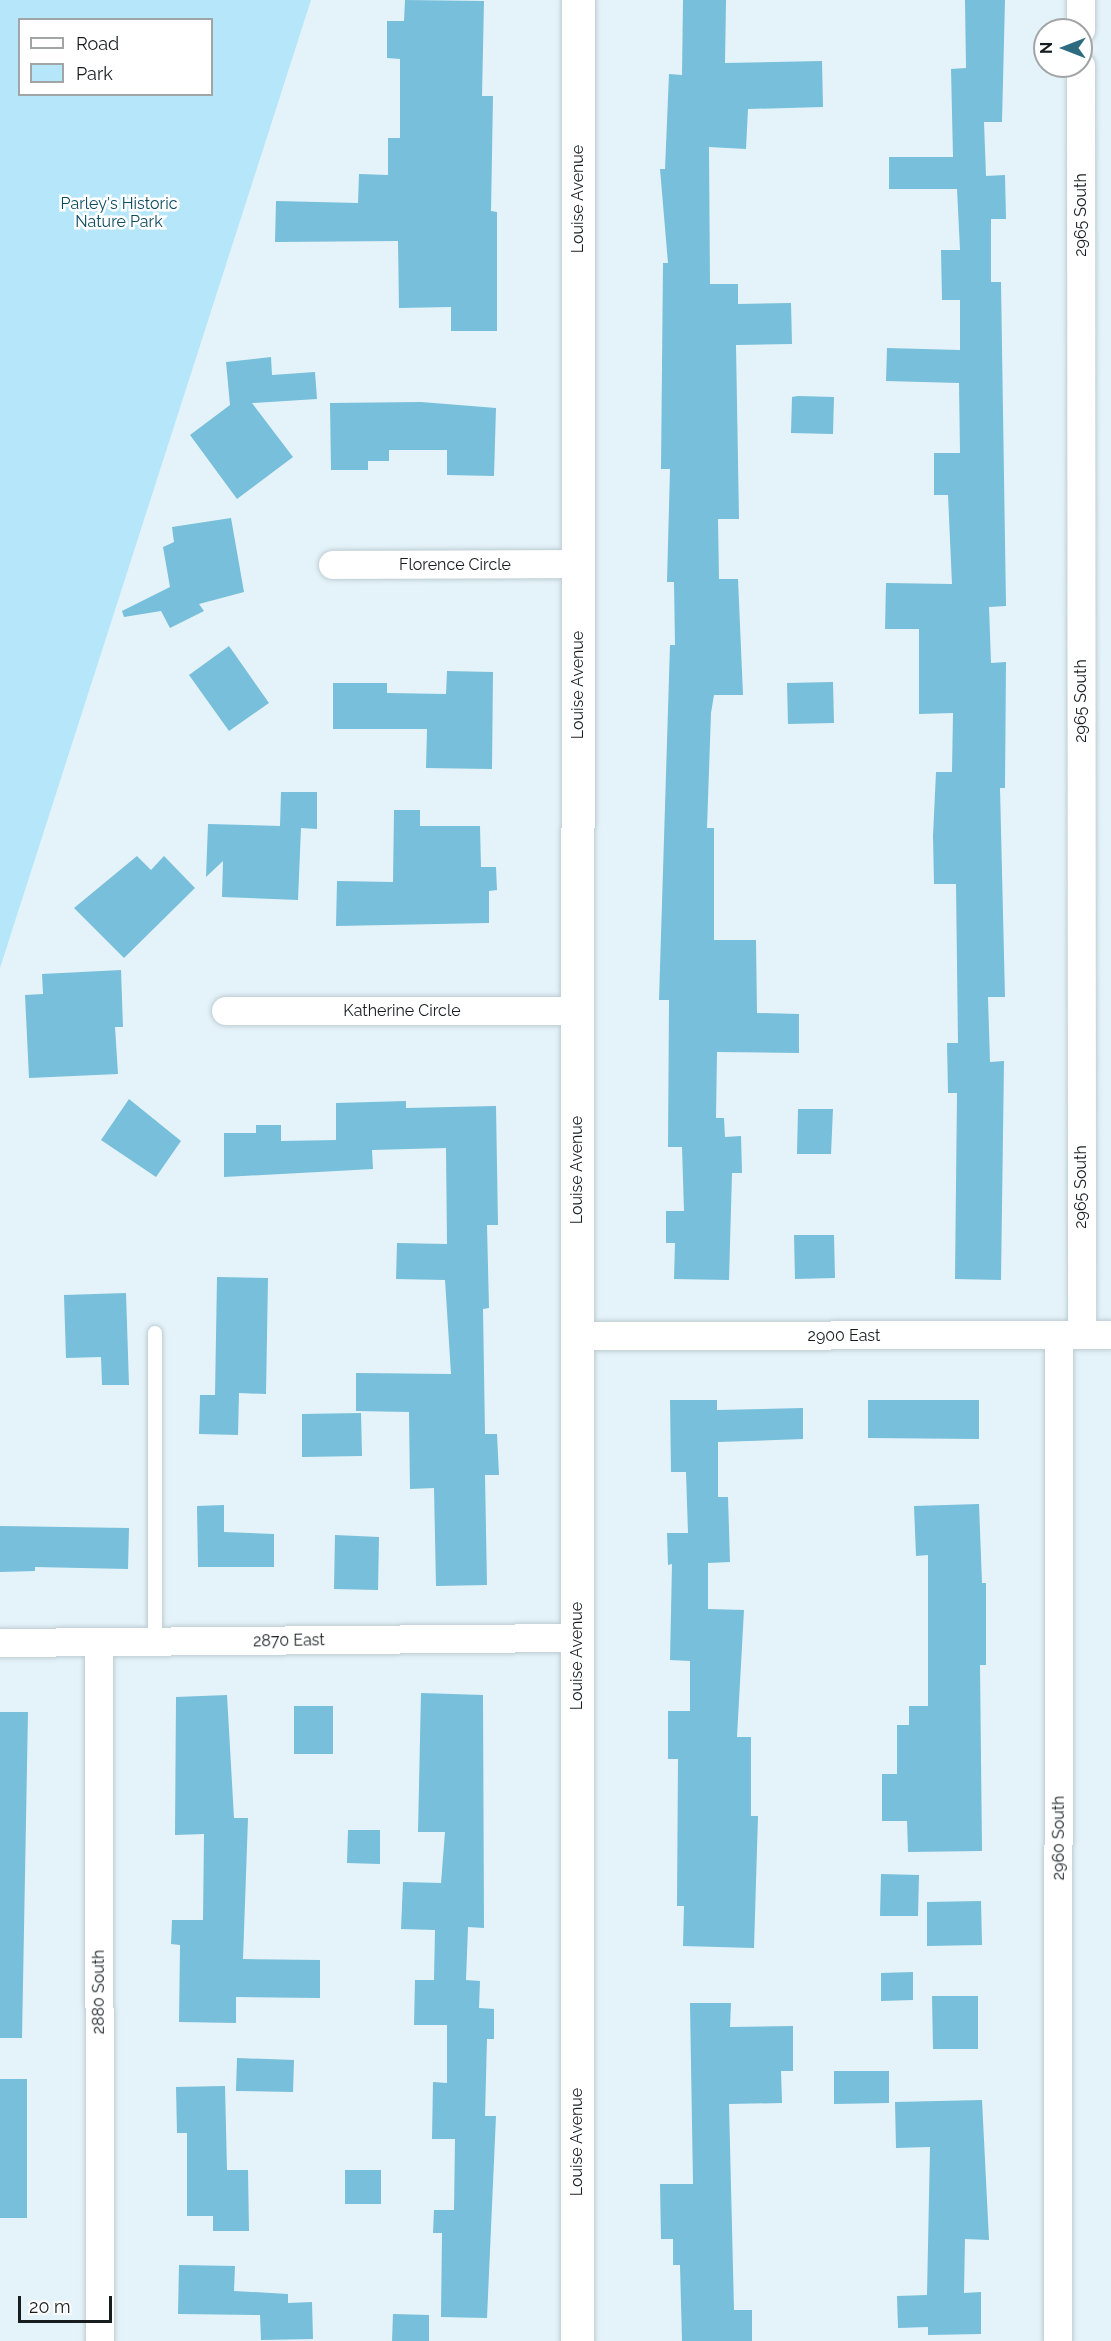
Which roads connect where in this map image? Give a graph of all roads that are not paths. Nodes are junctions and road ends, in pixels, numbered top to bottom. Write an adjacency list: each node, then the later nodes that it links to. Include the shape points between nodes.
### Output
1 (578, 0): 5 (street, Louise Avenue)
2 (1081, 0): 3 (street)
3 (1081, 18)
4 (1081, 78): 10 (street, 2965 South)
5 (578, 564): 6 (street, Florence Circle); 8 (street, Louise Avenue)
6 (333, 565)
7 (226, 1011): 8 (street, Katherine Circle)
8 (577, 1011): 12 (street, Louise Avenue)
9 (155, 1333): 14 (lane)
10 (1070, 1335): 11 (street, 2900 East); 12 (street, 2900 East); 19 (street, 2960 South)
11 (1111, 1335)
12 (577, 1336): 13 (street, Louise Avenue)
13 (577, 1638): 14 (street, 2870 East); 18 (street, Louise Avenue)
14 (155, 1642): 16 (street, 2870 East)
15 (0, 1643): 16 (street, 2870 East)
16 (99, 1643): 17 (street, 2880 South)
17 (100, 2341)
18 (577, 2341)
19 (1058, 2341)

